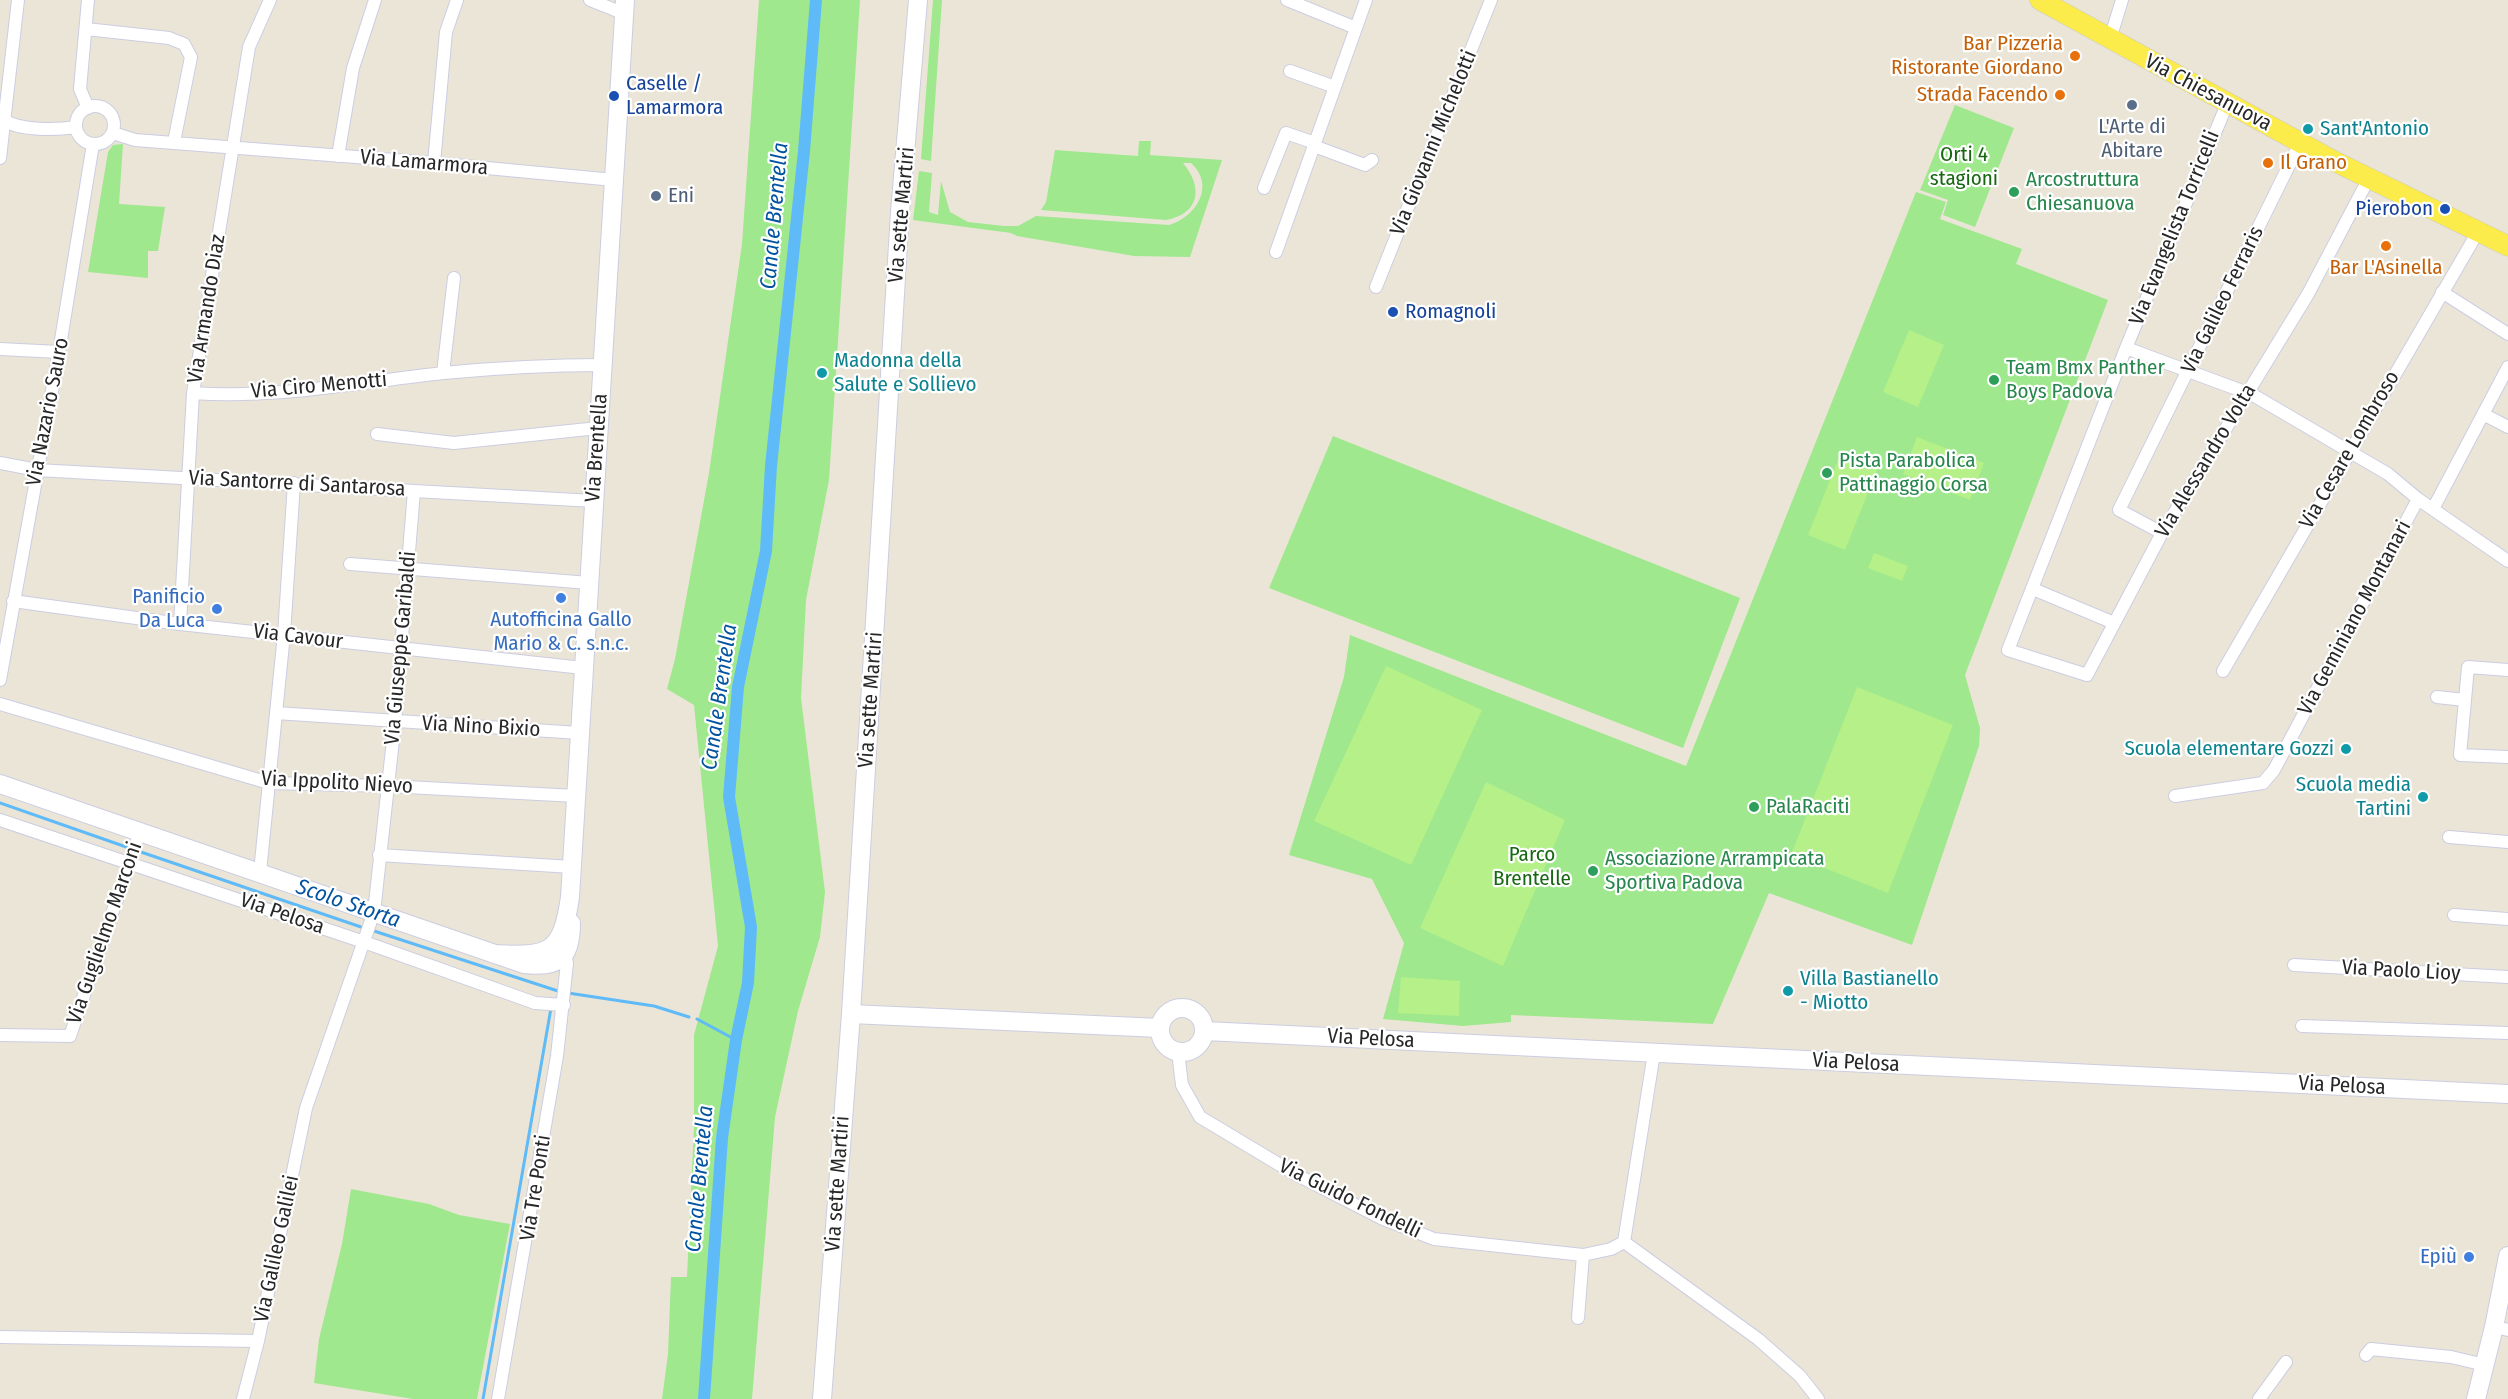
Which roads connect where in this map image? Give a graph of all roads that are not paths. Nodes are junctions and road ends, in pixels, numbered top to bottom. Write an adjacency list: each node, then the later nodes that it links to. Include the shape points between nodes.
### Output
1 (18, 0): 21 (street)
2 (88, 0): 15 (street)
3 (270, 0): 28 (street, Via Armando Diaz, via 249,47)
4 (375, 0): 29 (street, via 353,68)
5 (457, 0): 32 (street, via 446,32)
6 (590, 0): 13 (street)
7 (918, 0): 114 (main road, Via sette Martiri, via 900,212)
8 (1287, 0): 14 (street)
9 (1366, 0): 14 (street)
10 (1491, 0): 40 (street, Via Giovanni Michelotti)
11 (2040, 0): 16 (main road, Via Chiesanuova)
12 (2122, 0): 16 (street)
13 (625, 7): 34 (main road, Via Brentella)
14 (1356, 28): 18 (street)
15 (86, 29): 20 (street, via 80,89); 24 (street, via 169,38 184,44 191,57)
16 (2110, 39): 19 (main road, Via Chiesanuova)
17 (1290, 71): 18 (street)
18 (1335, 87): 27 (street)
19 (2227, 104): 25 (main road, Via Chiesanuova); 43 (street, Via Evangelista Torricelli)
20 (88, 108): 22 (street, via 78,118); 23 (street, via 101,107 111,114)
21 (4, 120): 22 (street, via 10,125); 30 (street)
22 (76, 128): 26 (street, via 82,139)
23 (113, 133): 24 (street, via 135,140); 26 (street, via 105,142)
24 (174, 142): 28 (street)
25 (2300, 143): 33 (main road, Via Chiesanuova); 48 (street, Via Galileo Ferraris)
26 (93, 144): 45 (street, Via Nazario Sauro)
27 (1315, 144): 31 (street, via 1365,165); 35 (street, via 1286,133); 38 (street)
28 (234, 146): 29 (street, Via Lamarmora); 51 (street, Via Armando Diaz)
29 (338, 156): 32 (street, Via Lamarmora)
30 (0, 158)
31 (1372, 160)
32 (434, 163): 34 (street, Via Lamarmora)
33 (2369, 178): 36 (main road, Via Chiesanuova); 50 (street, Via Alessandro Volta, via 2308,294)
34 (614, 180): 46 (main road, Via Brentella)
35 (1264, 188)
36 (2479, 230): 37 (main road, Via Chiesanuova); 41 (street, Via Cesare Lombroso)
37 (2508, 246)
38 (1276, 252)
39 (454, 278): 49 (street)
40 (1376, 287)
41 (2442, 292): 42 (street); 56 (street, Via Cesare Lombroso)
42 (2508, 334)
43 (2126, 348): 48 (street); 70 (street, Via Evangelista Torricelli)
44 (0, 349): 45 (street)
45 (59, 352): 58 (street, Via Nazario Sauro)
46 (603, 365): 49 (street, Via Ciro Menotti); 53 (main road, Via Brentella)
47 (2508, 367): 52 (street, Via Geminiano Montanari)
48 (2188, 371): 50 (street); 65 (street, Via Galileo Ferraris, via 2119,510)
49 (444, 373): 51 (street, Via Ciro Menotti, via 284,393)
50 (2248, 392): 56 (street); 65 (street, Via Alessandro Volta)
51 (193, 393): 59 (street, Via Armando Diaz)
52 (2483, 414): 54 (street); 64 (street, Via Geminiano Montanari)
53 (598, 428): 55 (street, via 454,443); 63 (main road, Via Brentella)
54 (2508, 428)
55 (378, 434)
56 (2349, 449): 62 (street); 79 (street, Via Cesare Lombroso)
57 (0, 463): 58 (street, Via Santorre di Santarosa)
58 (37, 470): 59 (street, Via Santorre di Santarosa); 71 (street, Via Nazario Sauro)
59 (187, 478): 60 (street, Via Santorre di Santarosa); 73 (street, Via Armando Diaz)
60 (294, 483): 61 (street, Via Santorre di Santarosa); 74 (street)
61 (414, 491): 63 (street, Via Santorre di Santarosa); 68 (street, Via Giuseppe Garibaldi)
62 (2418, 499): 64 (street); 92 (street, Via Geminiano Montanari, via 2274,770 2263,783)
63 (594, 501): 69 (main road, Via Brentella)
64 (2434, 507): 66 (street)
65 (2162, 533): 72 (street, Via Alessandro Volta)
66 (2508, 561)
67 (350, 564): 68 (street)
68 (409, 570): 69 (street); 75 (street, Via Giuseppe Garibaldi)
69 (589, 583): 77 (main road, Via Brentella)
70 (2033, 589): 72 (street); 76 (street, Via Evangelista Torricelli)
71 (13, 601): 73 (street, Via Cavour); 80 (street, Via Nazario Sauro)
72 (2114, 623): 76 (street, Via Alessandro Volta, via 2086,675)
73 (180, 624): 74 (street, Via Cavour)
74 (284, 634): 75 (street, Via Cavour); 84 (street)
75 (402, 649): 77 (street, Via Cavour); 85 (street, Via Giuseppe Garibaldi)
76 (2008, 650)
77 (583, 668): 86 (main road, Via Brentella)
78 (2508, 670): 82 (street, via 2468,667)
79 (2223, 671)
80 (0, 680)
81 (2437, 697): 82 (street)
82 (2465, 700): 87 (street, via 2460,755)
83 (0, 704): 88 (street, Via Ippolito Nievo)
84 (276, 713): 85 (street, Via Nino Bixio); 88 (street)
85 (395, 722): 86 (street, Via Nino Bixio); 90 (street, Via Giuseppe Garibaldi)
86 (579, 733): 91 (main road, Via Brentella)
87 (2508, 757)
88 (269, 783): 90 (street, Via Ippolito Nievo); 100 (street)
89 (0, 784): 94 (main road, Via Pelosa)
90 (388, 786): 91 (street, Via Ippolito Nievo); 97 (street, Via Giuseppe Garibaldi)
91 (576, 796): 99 (main road, Via Brentella)
92 (2175, 796)
93 (0, 820): 98 (street, Via Pelosa)
94 (138, 835): 98 (street, Via Guglielmo Marconi); 100 (main road, Via Pelosa)
95 (2449, 837): 96 (street)
96 (2508, 842)
97 (379, 855): 99 (street); 102 (street, Via Giuseppe Garibaldi)
98 (129, 862): 106 (street, Via Pelosa); 119 (street, Via Guglielmo Marconi, via 70,1036)
99 (572, 867): 101 (main road, Via Brentella)
100 (260, 872): 102 (main road, Via Pelosa)
101 (570, 897): 105 (main road); 109 (main road, via 570,947)
102 (373, 915): 106 (street, Via Galileo Galilei); 108 (main road, Via Pelosa)
103 (2454, 915): 104 (street)
104 (2508, 919)
105 (562, 936): 107 (main road, via 556,945); 109 (street)
106 (364, 942): 113 (street, Via Pelosa, via 535,1003); 130 (street, Via Galileo Galilei, via 306,1108)
107 (543, 951): 108 (main road, Via Pelosa); 109 (street, Via Pelosa)
108 (494, 954): 110 (main road, Via Pelosa)
109 (565, 955): 110 (main road, Via Pelosa, via 552,964); 113 (street)
110 (524, 964): 113 (street, Via Pelosa)
111 (2294, 965): 112 (street, Via Paolo Lioy)
112 (2508, 977)
113 (564, 994): 135 (street, Via Tre Ponti, via 530,1225)
114 (851, 1014): 116 (main road); 136 (main road, Via sette Martiri)
115 (2302, 1026): 118 (street)
116 (1160, 1028): 117 (main road, via 1166,1015 1183,1007 1197,1012); 120 (main road, via 1166,1045)
117 (1205, 1031): 120 (main road, via 1197,1047); 121 (main road, Via Pelosa)
118 (2508, 1033)
119 (0, 1035)
120 (1178, 1052): 124 (street, Via Guido Fondelli, via 1182,1086 1200,1117 1295,1174 1383,1219 1434,1239)
121 (1654, 1053): 122 (main road, Via Pelosa); 123 (street)
122 (2508, 1094)
123 (1624, 1242): 124 (street, Via Guido Fondelli); 137 (street, via 1758,1339 1800,1376)
124 (1583, 1255): 127 (street)
125 (2508, 1256): 126 (main road)
126 (2505, 1286): 128 (main road)
127 (1578, 1318)
128 (2501, 1328): 133 (main road)
129 (0, 1337): 130 (street, Via Galileo Galilei)
130 (258, 1341): 134 (street)
131 (2366, 1355): 133 (street, via 2371,1349 2451,1357)
132 (2286, 1362): 138 (street)
133 (2485, 1365): 139 (main road)
134 (243, 1399)
135 (498, 1399)
136 (822, 1399)
137 (1818, 1399)
138 (2259, 1399)
139 (2476, 1399)

